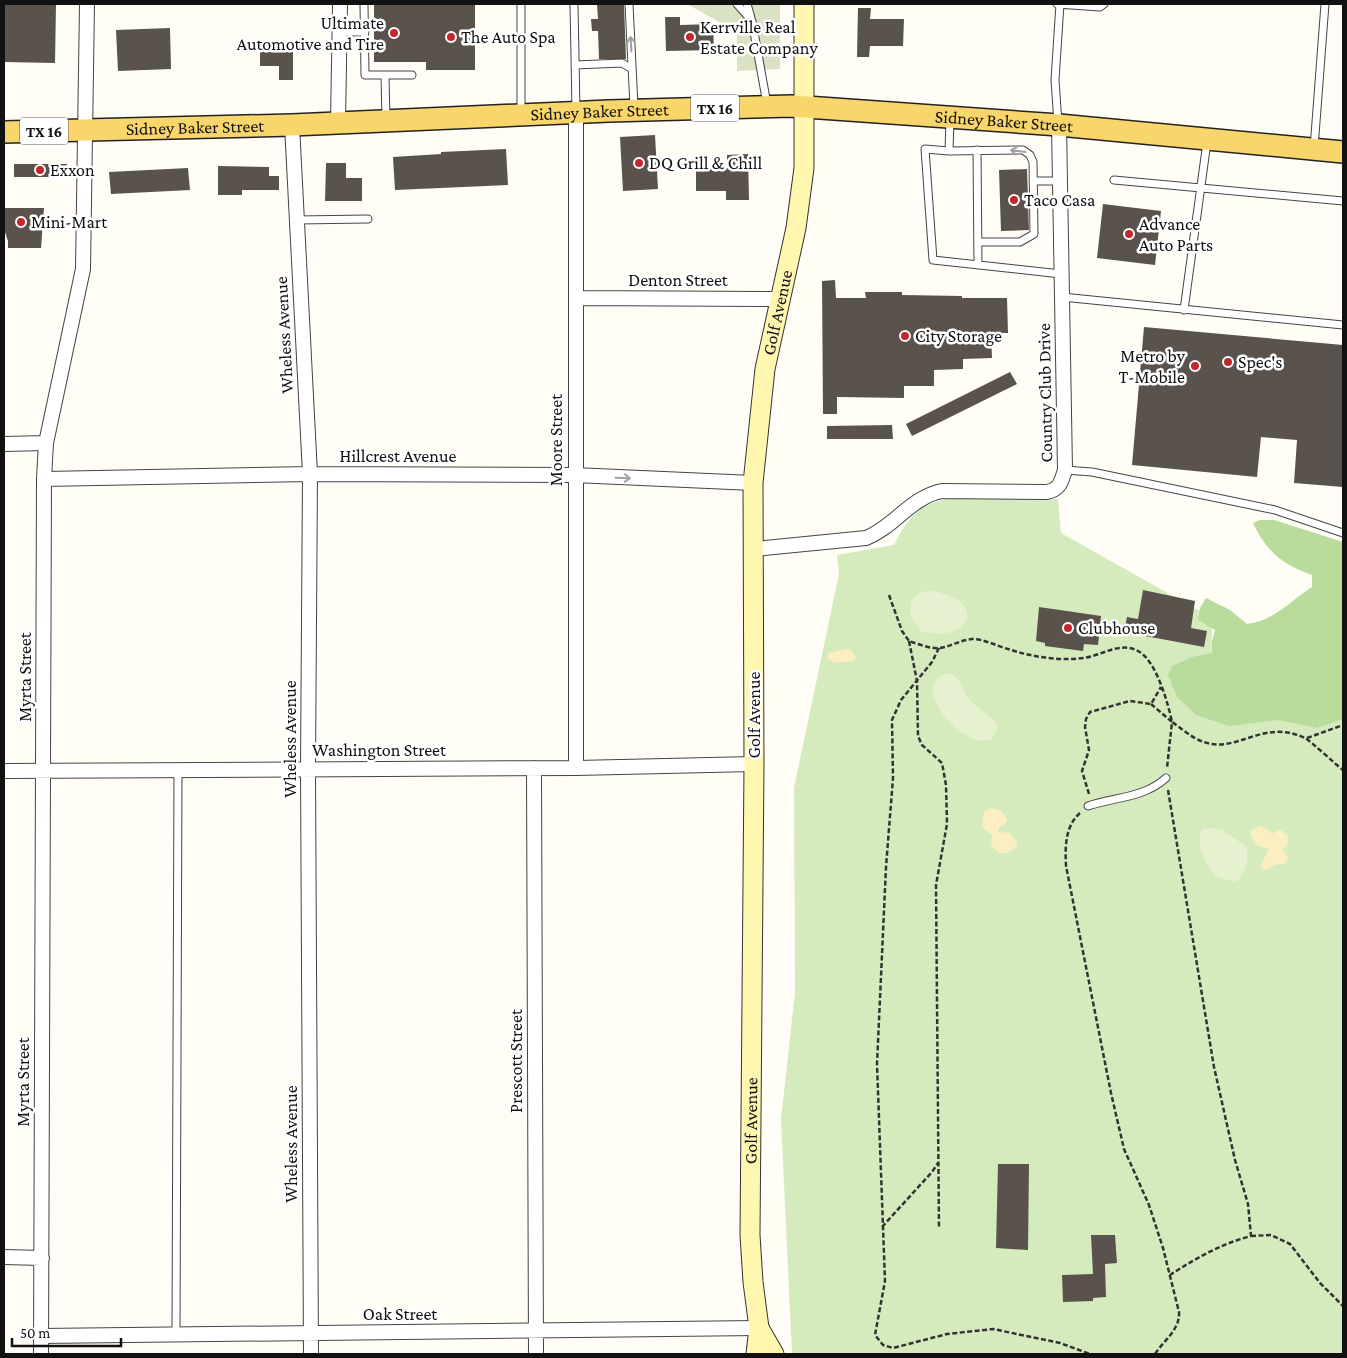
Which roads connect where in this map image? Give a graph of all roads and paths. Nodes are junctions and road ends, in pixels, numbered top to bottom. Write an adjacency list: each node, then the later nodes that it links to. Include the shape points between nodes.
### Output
1 (87, 4): 30 (street, Myrta Street)
2 (340, 4): 14 (street)
3 (364, 4): 15 (lane)
4 (521, 4): 24 (lane)
5 (574, 4): 16 (lane)
6 (629, 4): 17 (lane, one-way to 6)
7 (737, 4): 13 (lane)
8 (747, 4): 13 (lane)
9 (804, 4): 21 (main road, Golf Avenue)
10 (1059, 4): 11 (lane, via 1100,7); 29 (lane, via 1055,80)
11 (1104, 4)
12 (1324, 4): 33 (lane)
13 (752, 21): 20 (lane)
14 (339, 32): 15 (lane); 27 (street)
15 (364, 32): 19 (lane, via 366,75)
16 (575, 65): 17 (lane, via 622,63); 23 (lane)
17 (632, 69): 22 (lane)
18 (412, 75): 19 (lane)
19 (385, 76): 26 (lane)
20 (767, 106): 21 (main road, Sidney Baker Street / TX 16); 22 (main road, Sidney Baker Street / TX 16)
21 (804, 106): 25 (main road, Sidney Baker Street / TX 16); 49 (main road, Golf Avenue, via 804,168 800,202)
22 (635, 110): 23 (main road, Sidney Baker Street / TX 16)
23 (576, 112): 24 (main road, Sidney Baker Street / TX 16); 47 (street, Moore Street)
24 (522, 115): 26 (main road, Sidney Baker Street / TX 16)
25 (950, 117): 29 (main road, Sidney Baker Street / TX 16); 35 (lane)
26 (386, 121): 27 (main road, Sidney Baker Street / TX 16)
27 (338, 123): 28 (main road, Sidney Baker Street / TX 16)
28 (292, 125): 30 (main road, Sidney Baker Street / TX 16); 43 (street, Wheless Avenue)
29 (1059, 125): 32 (main road, Sidney Baker Street / TX 16); 39 (street, Country Club Drive)
30 (85, 130): 31 (main road, Sidney Baker Street / TX 16); 52 (street, Myrta Street, via 83,269)
31 (4, 132)
32 (1207, 140): 33 (main road, Sidney Baker Street / TX 16); 40 (lane)
33 (1314, 149): 36 (main road, Sidney Baker Street / TX 16)
34 (977, 150): 35 (lane); 38 (lane, one-way to 34, via 1033,162 1023,150); 44 (lane)
35 (949, 151): 45 (lane, via 925,149 932,260)
36 (1343, 152)
37 (1114, 180): 40 (lane)
38 (1034, 181): 39 (lane); 44 (lane, via 1034,234 1020,242)
39 (1060, 181): 46 (street, Country Club Drive)
40 (1200, 189): 41 (lane); 50 (lane)
41 (1343, 201)
42 (368, 219): 43 (lane)
43 (296, 220): 55 (street, Wheless Avenue)
44 (978, 242): 45 (lane)
45 (978, 265): 46 (lane)
46 (1061, 274): 48 (street, Country Club Drive)
47 (576, 298): 49 (street, Denton Street); 56 (street, Moore Street)
48 (1062, 298): 50 (lane); 54 (street, Country Club Drive)
49 (779, 299): 58 (main road, Golf Avenue, via 765,369)
50 (1184, 310): 51 (lane)
51 (1343, 325)
52 (46, 443): 53 (street); 57 (street, Myrta Street)
53 (4, 444)
54 (1065, 470): 59 (lane, via 1092,472 1275,510); 60 (street, Country Club Drive, via 1059,487 1054,491 942,491 928,494 878,533 866,538)
55 (310, 474): 56 (street, Hillcrest Avenue); 57 (street, Hillcrest Avenue); 71 (street, Wheless Avenue)
56 (574, 475): 58 (street, Hillcrest Avenue, one-way to 58); 73 (street, Moore Street)
57 (44, 479): 75 (street, Myrta Street)
58 (753, 483): 60 (main road, Golf Avenue)
59 (1343, 533)
60 (754, 550): 70 (main road, Golf Avenue)
61 (889, 595): 62 (path)
62 (909, 641): 63 (path); 64 (path)
63 (939, 648): 64 (path); 65 (path, via 972,639 1038,658 1063,659 1100,655 1114,648 1126,647 1139,651 1149,662)
64 (917, 681): 80 (path, via 918,736 922,745 942,763 946,785 947,824 936,885); 81 (path, via 900,700 892,720 893,778 878,1064)
65 (1161, 687): 66 (path); 67 (path)
66 (1151, 704): 67 (path); 79 (path, via 1130,701 1090,712 1086,719 1089,750 1082,771 1090,799)
67 (1172, 722): 69 (path, via 1204,743 1238,742 1275,731); 78 (path)
68 (1343, 725): 69 (path)
69 (1307, 739): 77 (path)
70 (754, 764): 73 (street, Washington Street); 88 (main road, Golf Avenue, via 750,1235)
71 (308, 768): 72 (street, Washington Street); 76 (street, Washington Street); 90 (street, Wheless Avenue)
72 (534, 768): 73 (street, Washington Street); 89 (street, Prescott Street)
73 (576, 768)
74 (4, 770): 75 (street, Washington Street)
75 (43, 770): 76 (street, Washington Street); 85 (street, Myrta Street)
76 (178, 770): 91 (lane)
77 (1343, 770)
78 (1166, 778): 79 (lane, via 1137,794); 83 (path, via 1214,1067 1248,1204)
79 (1088, 806): 86 (path, via 1070,825 1066,866 1124,1149 1149,1205)
80 (939, 1162): 81 (path); 82 (path)
81 (882, 1227): 98 (path, via 885,1281 876,1335 883,1344 893,1348 948,1334 993,1329 1060,1343)
82 (939, 1229)
83 (1251, 1236): 86 (path, via 1208,1252); 87 (path, via 1271,1235 1290,1244 1320,1283)
84 (4, 1257): 85 (street)
85 (42, 1258): 92 (street, Myrta Street)
86 (1170, 1275): 99 (path, via 1179,1320)
87 (1343, 1306)
88 (759, 1328): 89 (street, Oak Street); 96 (main road, Golf Avenue); 97 (main road, Golf Avenue)
89 (536, 1332): 90 (street, Oak Street); 95 (street, Prescott Street)
90 (311, 1333): 91 (street, Oak Street); 94 (street, Wheless Avenue)
91 (176, 1334): 92 (street, Oak Street)
92 (41, 1336): 93 (street, Myrta Street)
93 (41, 1354)
94 (311, 1354)
95 (536, 1354)
96 (756, 1354)
97 (774, 1354)
98 (1090, 1354)
99 (1155, 1354)

